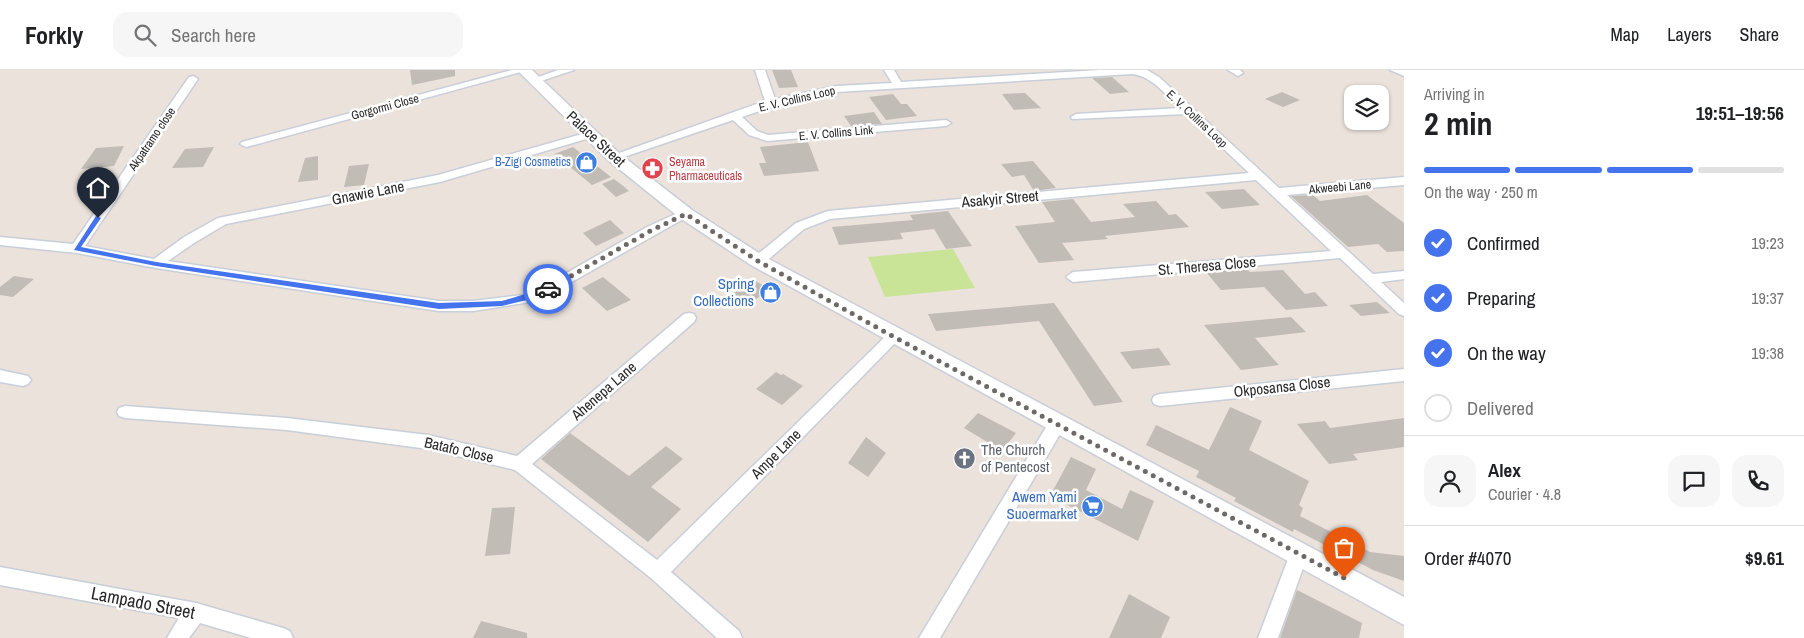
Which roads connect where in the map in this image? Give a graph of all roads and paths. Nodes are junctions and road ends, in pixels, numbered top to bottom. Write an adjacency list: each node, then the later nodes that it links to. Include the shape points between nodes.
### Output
1 (569, 70): 5 (street, Gorgormi Close)
2 (760, 70): 10 (street)
3 (889, 70): 9 (street)
4 (1396, 70): 7 (street)
5 (528, 73): 15 (street, Palace Street); 16 (street, Gorgormi Close)
6 (1028, 73): 9 (street, E. V. Collins Loop); 11 (street, E. V. Collins Loop, via 1143,72)
7 (1404, 73)
8 (193, 79): 23 (street, Akpatramo close)
9 (897, 83): 10 (street, E. V. Collins Loop, via 837,89)
10 (771, 103): 12 (street, E. V. Collins Loop)
11 (1188, 110): 13 (street); 18 (street, E. V. Collins Loop)
12 (734, 115): 14 (street, E. V. Collins Link, via 754,133 767,138); 17 (street, E. V. Collins Loop)
13 (1076, 117)
14 (946, 123)
15 (588, 135): 17 (street, Palace Street); 26 (street, Gnawie Lane, via 440,178 222,222 195,236)
16 (246, 144)
17 (614, 157): 21 (street, Palace Street)
18 (1258, 176): 20 (street, E. V. Collins Loop); 25 (street, Asakyir Street, via 828,215 800,226)
19 (1404, 181): 20 (street, Akweebi Lane)
20 (1276, 192): 24 (street, E. V. Collins Loop)
21 (686, 214): 25 (street, Palace Street); 26 (street, via 549,289 524,299 493,305 439,306)
22 (0, 241): 23 (street)
23 (77, 249): 26 (street)
24 (1342, 254): 28 (street, St. Theresa Close); 29 (street, E. V. Collins Loop)
25 (758, 261): 32 (street, Palace Street)
26 (156, 264)
27 (1404, 275): 29 (street)
28 (1073, 278)
29 (1369, 279): 30 (street, E. V. Collins Loop)
30 (1404, 311)
31 (689, 318): 39 (street, Ahenepa Lane)
32 (894, 337): 38 (street, Palace Street); 41 (street, Ampe Lane)
33 (1404, 375): 36 (street, Okposansa Close)
34 (0, 376): 35 (street)
35 (23, 380)
36 (1160, 400)
37 (125, 412): 39 (street, Batafo Close, via 374,434 428,442)
38 (1057, 424): 40 (street, Palace Street); 48 (street)
39 (520, 464): 41 (street, Batafo Close)
40 (1299, 554): 44 (street, Palace Street); 49 (street)
41 (658, 572): 47 (street, Batafo Close)
42 (0, 576): 43 (street, Lampado Street)
43 (196, 612): 45 (street); 46 (street, Lampado Street)
44 (1404, 612)
45 (177, 638)
46 (283, 638)
47 (732, 638)
48 (929, 638)
49 (1268, 638)

